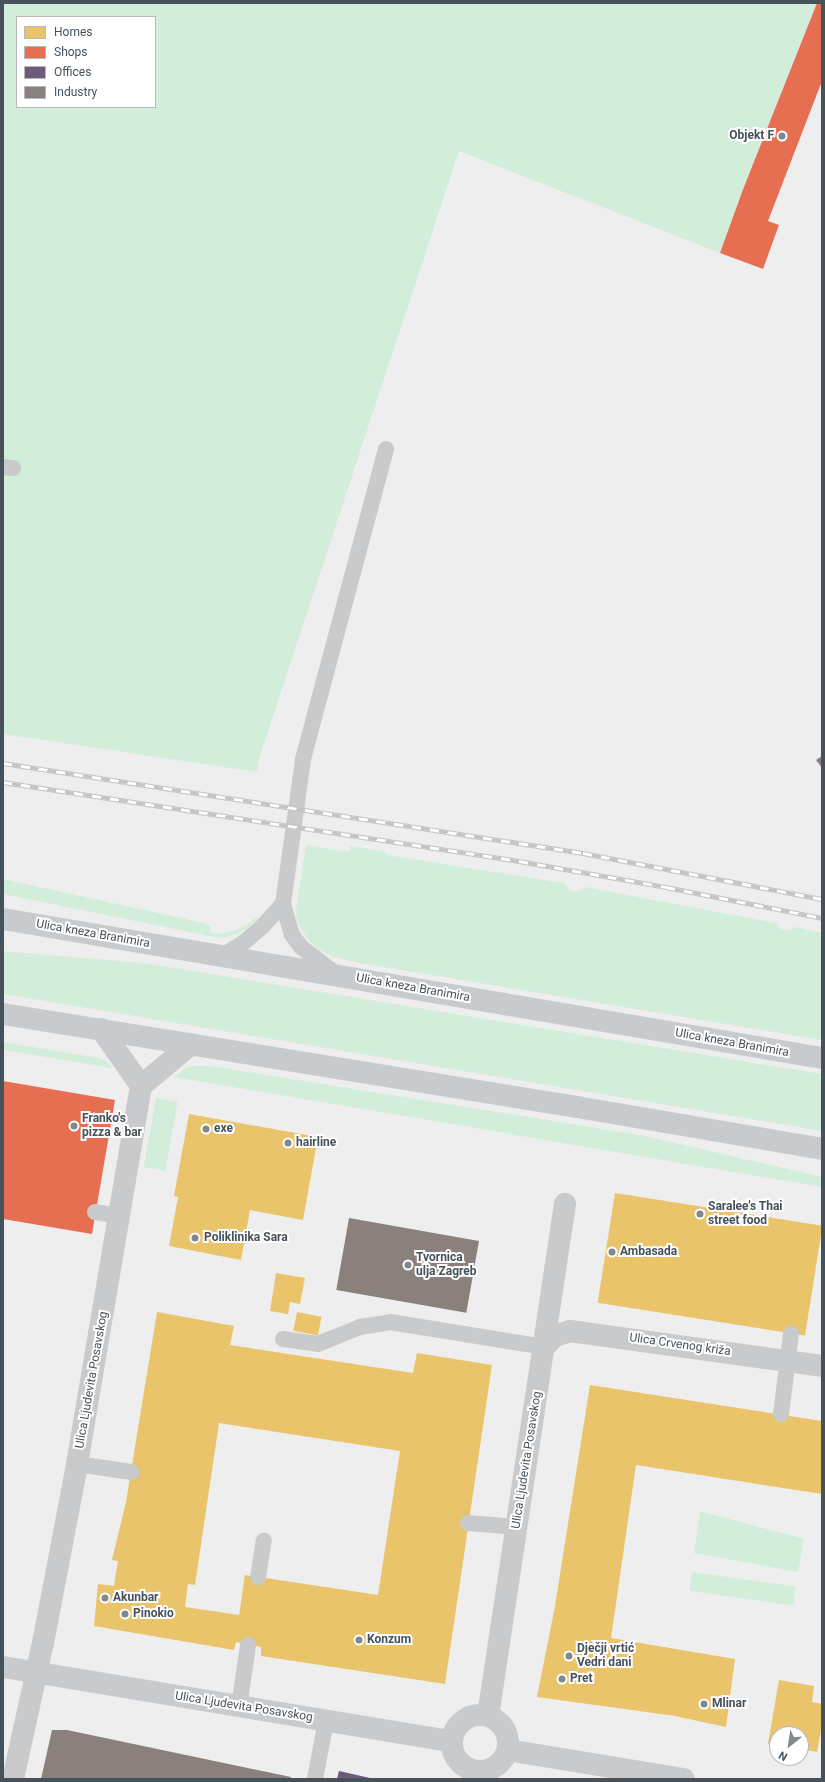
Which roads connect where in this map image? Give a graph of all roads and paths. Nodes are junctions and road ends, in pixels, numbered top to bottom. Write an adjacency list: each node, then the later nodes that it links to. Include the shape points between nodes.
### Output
1 (386, 449): 2 (lane, via 303,759)
2 (283, 904): 4 (lane, via 262,927); 5 (lane, via 292,935 301,947)
3 (3, 919): 4 (main road, Ulica kneza Branimira)
4 (222, 956): 5 (main road, Ulica kneza Branimira)
5 (339, 976): 9 (main road, Ulica kneza Branimira)
6 (3, 1014): 7 (main road)
7 (101, 1029): 8 (main road); 10 (street)
8 (191, 1044): 10 (street); 11 (main road)
9 (822, 1058)
10 (141, 1086): 14 (street, Ulica Ljudevita Posavskog)
11 (822, 1149)
12 (565, 1204): 17 (street, Ulica Ljudevita Posavskog)
13 (95, 1212): 14 (lane)
14 (120, 1216): 21 (street, Ulica Ljudevita Posavskog)
15 (791, 1334): 18 (lane)
16 (283, 1340): 17 (lane, via 318,1344 360,1327 390,1322)
17 (544, 1348): 18 (street, Ulica Crvenog križa, via 555,1336 570,1331); 24 (street, Ulica Ljudevita Posavskog)
18 (788, 1360): 19 (street, Ulica Crvenog križa); 20 (lane)
19 (822, 1366)
20 (781, 1414)
21 (77, 1464): 22 (lane); 29 (street, Ulica Ljudevita Posavskog)
22 (131, 1472)
23 (468, 1523): 24 (lane)
24 (517, 1528): 31 (street, Ulica Ljudevita Posavskog)
25 (264, 1540): 26 (lane)
26 (258, 1577)
27 (248, 1645): 30 (lane)
28 (3, 1667): 29 (main road, Ulica Ljudevita Posavskog)
29 (36, 1673): 30 (main road, Ulica Ljudevita Posavskog); 36 (street)
30 (239, 1707): 32 (main road, Ulica Ljudevita Posavskog)
31 (488, 1716): 33 (main road, via 477,1715 465,1719 456,1728); 34 (main road, via 505,1730)
32 (326, 1721): 33 (main road, Ulica Ljudevita Posavskog); 37 (lane)
33 (452, 1741): 35 (main road, via 458,1760)
34 (508, 1750): 35 (main road, via 492,1768); 38 (main road)
35 (475, 1775)
36 (13, 1779)
37 (315, 1779)
38 (684, 1779)

